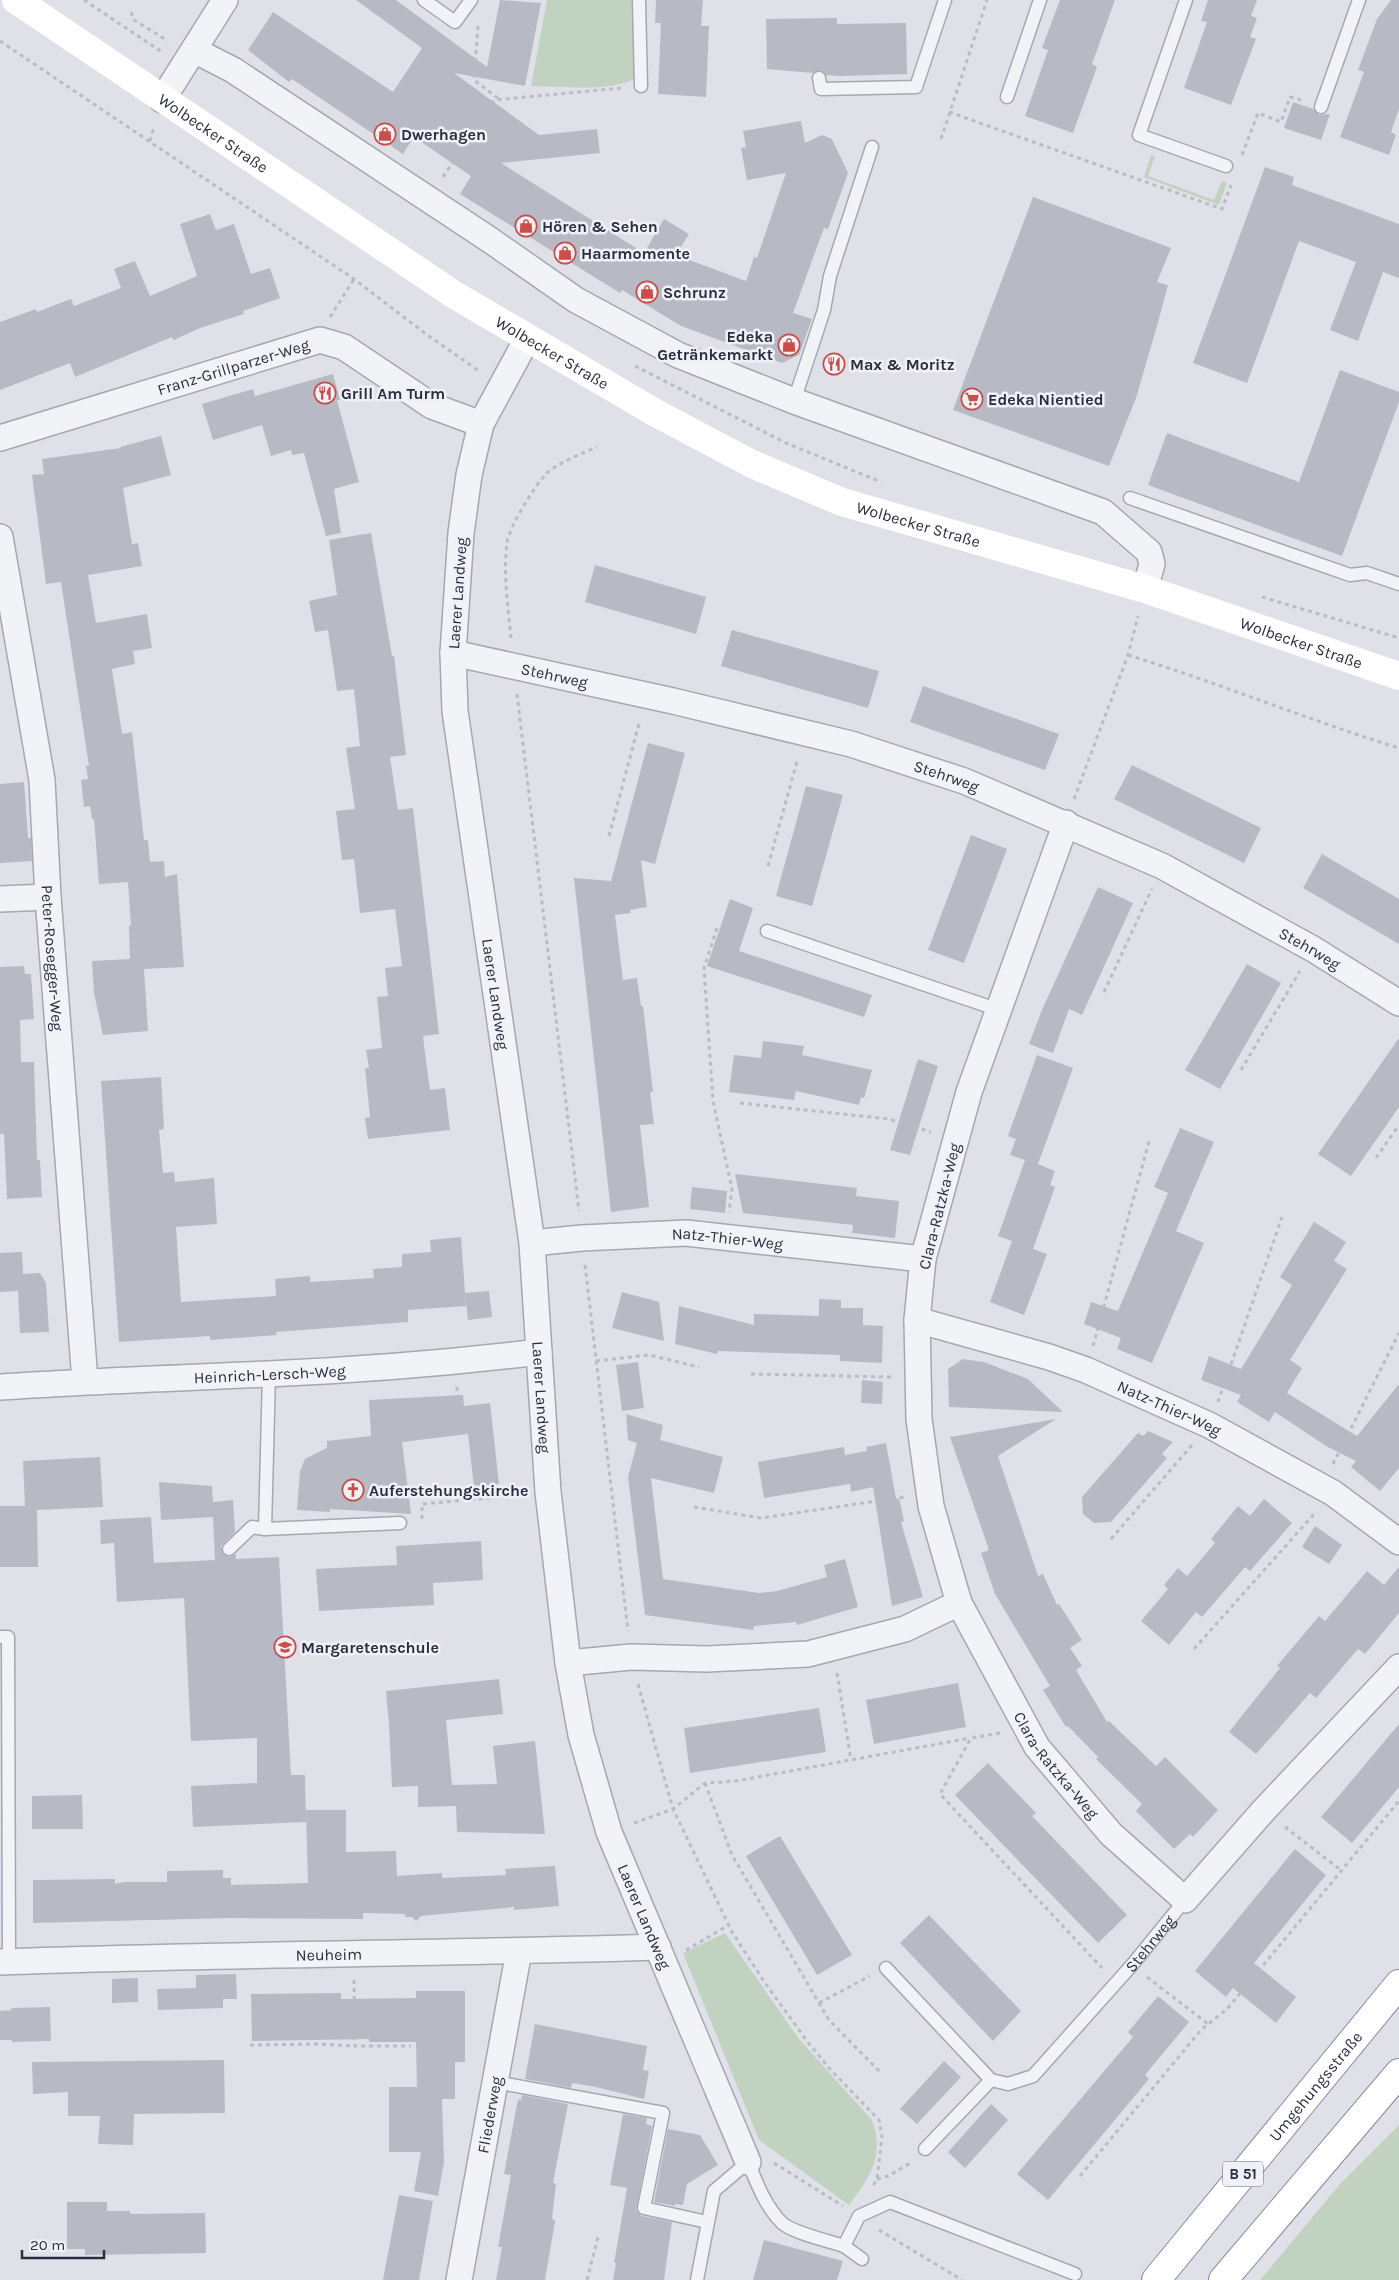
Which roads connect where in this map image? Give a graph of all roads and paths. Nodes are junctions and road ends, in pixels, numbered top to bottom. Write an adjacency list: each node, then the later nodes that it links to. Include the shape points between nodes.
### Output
1 (16, 0): 19 (main road, Wolbecker Straße)
2 (225, 0): 14 (street)
3 (424, 0): 4 (lane, via 455,22)
4 (471, 0)
5 (639, 0): 16 (lane)
6 (945, 0): 15 (lane, via 916,87 821,89)
7 (987, 0): 21 (path)
8 (1040, 0): 17 (lane)
9 (1186, 0): 23 (lane, via 1139,135)
10 (1359, 0): 20 (lane)
11 (131, 12): 14 (path, via 134,20)
12 (479, 18): 18 (path, via 474,80)
13 (0, 41): 25 (path)
14 (192, 52): 19 (street); 24 (street, via 233,70)
15 (818, 78)
16 (641, 86): 18 (path)
17 (1007, 97)
18 (500, 99): 24 (path, via 494,100)
19 (162, 100): 26 (main road, Wolbecker Straße)
20 (1321, 107)
21 (940, 139)
22 (872, 147): 29 (lane)
23 (1226, 166)
24 (428, 200): 29 (street, via 576,300 678,355)
25 (354, 279): 27 (path, via 333,310); 28 (path)
26 (527, 339): 28 (street, Laerer Landweg); 36 (main road, Wolbecker Straße, via 752,464 842,502)
27 (320, 340): 30 (street, Franz-Grillparzer-Weg, via 344,347 432,406); 31 (street, Franz-Grillparzer-Weg)
28 (501, 386): 30 (street, Laerer Landweg)
29 (794, 401): 36 (street, via 1103,512 1149,552 1152,564)
30 (481, 424): 37 (street, Laerer Landweg, via 469,475 461,533)
31 (0, 438)
32 (598, 447): 39 (path, via 547,473 522,509 507,540 505,570)
33 (1130, 498): 35 (lane, via 1350,575 1368,573)
34 (0, 537): 48 (street, Peter-Rosegger-Weg, via 42,780)
35 (1399, 584)
36 (1146, 589): 38 (path); 40 (main road, Wolbecker Straße)
37 (453, 653): 39 (street, Stehrweg); 65 (street, Laerer Landweg, via 455,711)
38 (1128, 655): 43 (path, via 1184,672 1324,725); 44 (path)
39 (513, 667): 41 (street, Stehrweg); 64 (path)
40 (1399, 676)
41 (647, 695): 42 (street, Stehrweg); 45 (path)
42 (804, 733): 44 (street, Stehrweg, via 851,744 964,782); 46 (path)
43 (1399, 748)
44 (1066, 823): 47 (street, Stehrweg); 55 (street, Clara-Ratzka-Weg)
45 (608, 836)
46 (768, 866)
47 (1162, 866): 52 (street, Stehrweg); 53 (path)
48 (48, 897): 49 (street); 76 (street, Peter-Rosegger-Weg)
49 (0, 900)
50 (717, 928): 63 (path, via 704,968 713,1101 732,1189)
51 (767, 931): 55 (lane)
52 (1313, 949): 54 (street, Stehrweg); 56 (path)
53 (1104, 992)
54 (1399, 1002)
55 (999, 1010): 60 (street, Clara-Ratzka-Weg, via 969,1092)
56 (1241, 1070)
57 (740, 1103): 60 (path, via 889,1119)
58 (1399, 1125): 61 (path)
59 (1150, 1138): 72 (path)
60 (956, 1139): 66 (street, Clara-Ratzka-Weg)
61 (1376, 1158)
62 (1282, 1217): 78 (path)
63 (726, 1237): 64 (street, Natz-Thier-Weg, via 686,1233); 66 (street, Natz-Thier-Weg)
64 (582, 1238): 65 (street, Natz-Thier-Weg); 70 (path)
65 (532, 1243): 69 (street, Laerer Landweg)
66 (923, 1259): 67 (street, Clara-Ratzka-Weg)
67 (918, 1320): 72 (street, Natz-Thier-Weg, via 1048,1356); 75 (street, Clara-Ratzka-Weg)
68 (1399, 1334): 79 (path)
69 (539, 1352): 73 (street, Heinrich-Lersch-Weg, via 456,1362); 80 (street, Laerer Landweg)
70 (596, 1361): 71 (path, via 649,1356); 92 (path)
71 (699, 1367)
72 (1086, 1370): 78 (street, Natz-Thier-Weg)
73 (269, 1374): 76 (street, Heinrich-Lersch-Weg); 84 (lane)
74 (751, 1374): 75 (path)
75 (918, 1378): 81 (street, Clara-Ratzka-Weg, via 919,1419)
76 (85, 1381): 77 (street, Heinrich-Lersch-Weg)
77 (0, 1387)
78 (1209, 1425): 79 (street, Natz-Thier-Weg); 85 (path)
79 (1328, 1490): 86 (street, Natz-Thier-Weg); 91 (path)
80 (548, 1492): 83 (path, via 422,1504 422,1519); 93 (street, Laerer Landweg)
81 (929, 1493): 82 (path, via 761,1518); 88 (street, Clara-Ratzka-Weg)
82 (694, 1506)
83 (400, 1523): 84 (lane)
84 (265, 1529): 87 (lane, via 252,1527)
85 (1111, 1539)
86 (1399, 1542)
87 (230, 1550)
88 (959, 1603): 90 (street, via 905,1628); 95 (street, Clara-Ratzka-Weg)
89 (0, 1637): 109 (lane, via 8,1637)
90 (833, 1648): 92 (street, via 778,1656 707,1659); 97 (path)
91 (1194, 1649)
92 (631, 1657): 93 (street); 100 (path)
93 (568, 1663): 102 (street, Laerer Landweg, via 581,1735)
94 (1399, 1666): 101 (street, Stehrweg)
95 (1027, 1728): 96 (path); 104 (street, Clara-Ratzka-Weg, via 1037,1747 1111,1834)
96 (971, 1738): 97 (path); 112 (path, via 940,1794)
97 (852, 1760): 98 (path, via 736,1781)
98 (706, 1783): 100 (path); 114 (path, via 732,1855)
99 (1399, 1801): 103 (path)
100 (672, 1809): 102 (path); 105 (path)
101 (1264, 1810): 103 (path); 104 (street, Stehrweg)
102 (609, 1832): 108 (street, Laerer Landweg)
103 (1342, 1871): 115 (path, via 1227,2009)
104 (1185, 1900): 110 (lane, Stehrweg)
105 (729, 1926): 108 (path); 123 (path, via 807,2041 879,2120 882,2136 877,2179 913,2162 918,2151)
106 (519, 1951): 107 (street, Neuheim); 108 (street, Neuheim); 122 (street, Fliederweg)
107 (353, 1954): 109 (street, Neuheim); 117 (path)
108 (661, 1954): 124 (street, Laerer Landweg)
109 (4, 1962)
110 (1132, 1965): 112 (lane, Stehrweg); 115 (path)
111 (886, 1968): 114 (path); 121 (lane)
112 (1116, 1983): 121 (lane, Stehrweg, via 1033,2076 1008,2084)
113 (1399, 1984): 137 (main road, Umgehungsstraße / B 51)
114 (819, 2003): 120 (path, via 829,2020)
115 (1208, 2024): 125 (path)
116 (250, 2045): 117 (path)
117 (356, 2046): 118 (path)
118 (411, 2046)
119 (1399, 2073): 138 (main road)
120 (882, 2074)
121 (991, 2080): 123 (lane)
122 (495, 2082): 127 (lane, via 663,2113 644,2208); 133 (street, Fliederweg)
123 (925, 2149)
124 (748, 2162): 126 (path, via 763,2155); 127 (lane, via 714,2191); 130 (lane, Laerer Landweg, via 762,2194 783,2224)
125 (1080, 2176)
126 (859, 2216): 130 (lane); 132 (lane, via 890,2202)
127 (707, 2222): 135 (lane)
128 (891, 2236): 136 (path)
129 (598, 2237): 134 (path)
130 (844, 2246): 131 (lane, Laerer Landweg)
131 (862, 2259)
132 (1075, 2274)
133 (459, 2280)
134 (587, 2280)
135 (697, 2280)
136 (962, 2280)
137 (1156, 2280)
138 (1223, 2280)

